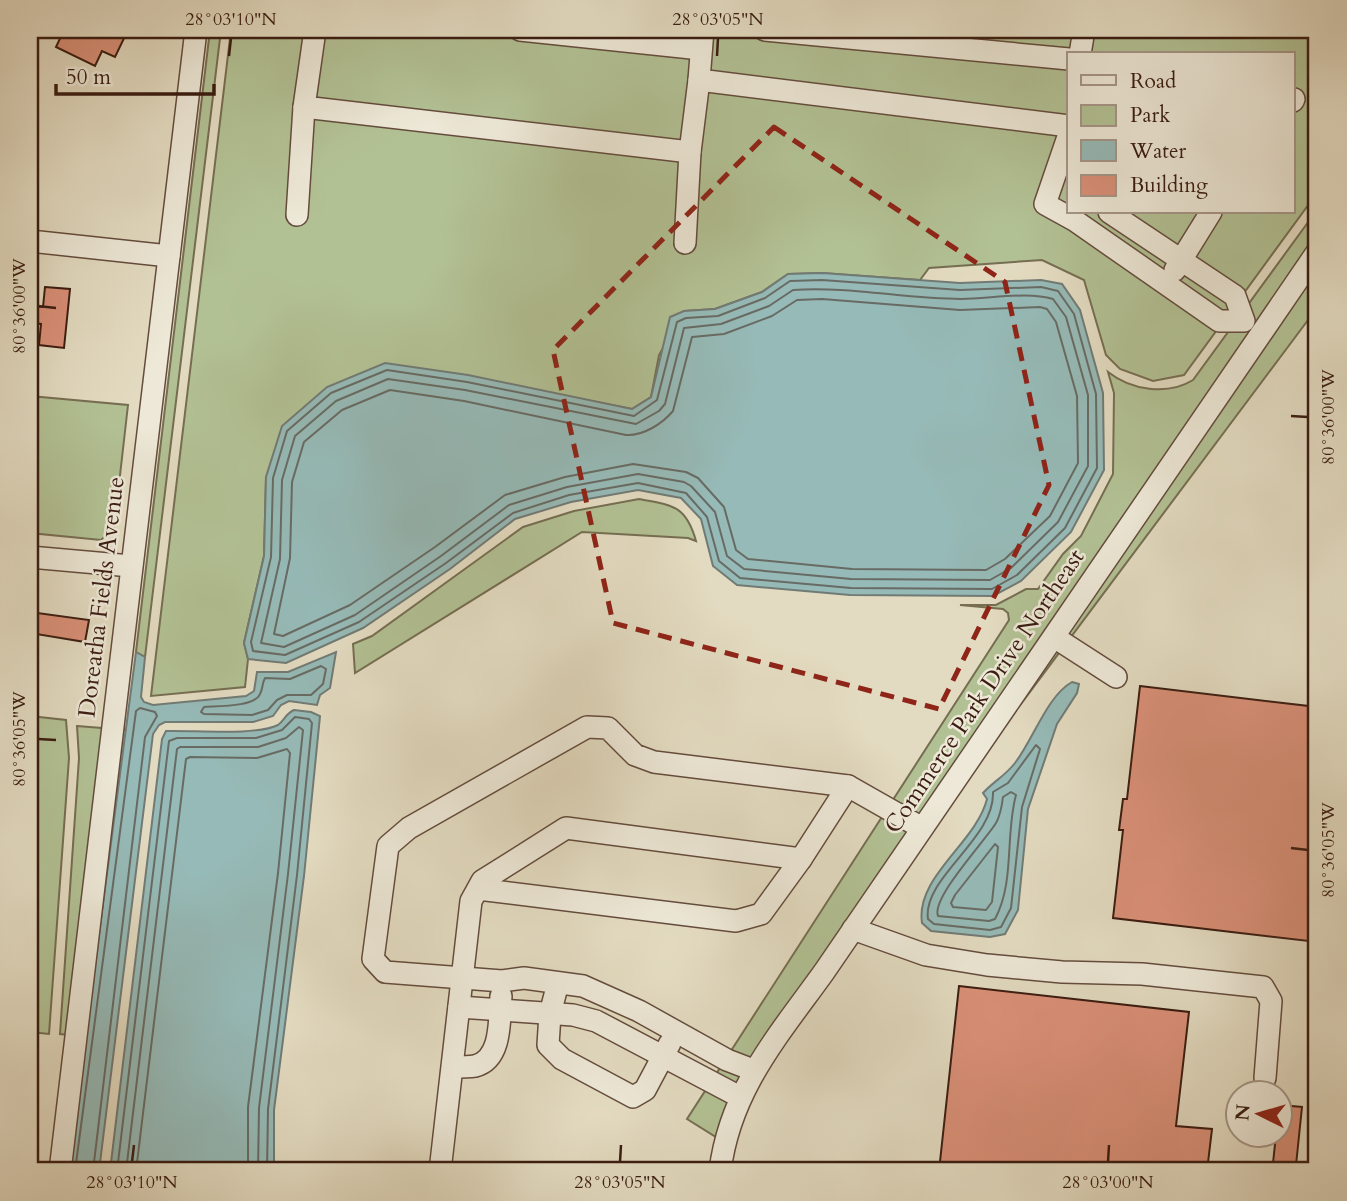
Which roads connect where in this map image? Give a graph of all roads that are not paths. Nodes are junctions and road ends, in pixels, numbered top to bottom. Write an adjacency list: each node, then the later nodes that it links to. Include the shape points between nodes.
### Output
1 (196, 30): 24 (street, Doreatha Fields Avenue)
2 (315, 30): 10 (street)
3 (520, 30): 6 (street)
4 (765, 30): 8 (street)
5 (1084, 30): 7 (street)
6 (702, 40): 9 (street)
7 (1080, 52)
8 (1067, 59)
9 (699, 80): 11 (street); 13 (street)
10 (303, 107): 13 (street); 18 (street)
11 (1067, 126)
12 (1067, 147): 14 (street)
13 (690, 152): 22 (street)
14 (1062, 179): 15 (street, via 1045,204)
15 (1067, 212)
16 (1112, 214): 20 (street)
17 (1209, 214): 26 (street)
18 (297, 215)
19 (1077, 216): 25 (street)
20 (1144, 237): 25 (street); 26 (street)
21 (30, 241): 24 (street)
22 (685, 243)
23 (1317, 252): 29 (street, Commerce Park Drive Northeast)
24 (169, 256): 31 (street, Doreatha Fields Avenue)
25 (1130, 259): 27 (street)
26 (1182, 260): 27 (street); 28 (street, via 1235,296)
27 (1166, 284): 28 (street, via 1219,321)
28 (1244, 321): 29 (street)
29 (1263, 331): 32 (street, Commerce Park Drive Northeast)
30 (30, 557): 31 (street)
31 (131, 566): 51 (street, Doreatha Fields Avenue)
32 (1054, 636): 33 (street); 35 (street, Commerce Park Drive Northeast)
33 (1116, 677)
34 (848, 786): 35 (street); 36 (street); 39 (street, via 654,762 635,755 608,728 587,727 409,828 388,846 373,959 385,972)
35 (922, 828): 38 (street, Commerce Park Drive Northeast)
36 (801, 859): 37 (street, via 566,828 482,881); 37 (street, via 761,914 736,920)
37 (478, 889): 39 (street, via 471,901)
38 (853, 929): 48 (street, Commerce Park Drive Northeast); 49 (street, via 926,955 987,965 1263,987 1271,1001)
39 (461, 978): 40 (street); 42 (street)
40 (502, 981): 41 (street, via 524,978); 43 (street)
41 (558, 983): 44 (street); 45 (street, via 583,986)
42 (459, 1007): 43 (street); 47 (street)
43 (499, 1010): 44 (street); 47 (street, via 493,1053 478,1066)
44 (550, 1014): 46 (street, via 596,1021); 46 (street, via 548,1045 562,1059 633,1097 645,1090)
45 (676, 1032): 46 (street); 48 (street)
46 (663, 1055): 50 (street)
47 (453, 1067): 52 (street)
48 (753, 1070): 50 (street, Commerce Park Drive Northeast)
49 (1265, 1078)
50 (740, 1097): 53 (street, Commerce Park Drive Northeast)
51 (60, 1171)
52 (440, 1171)
53 (720, 1171)

